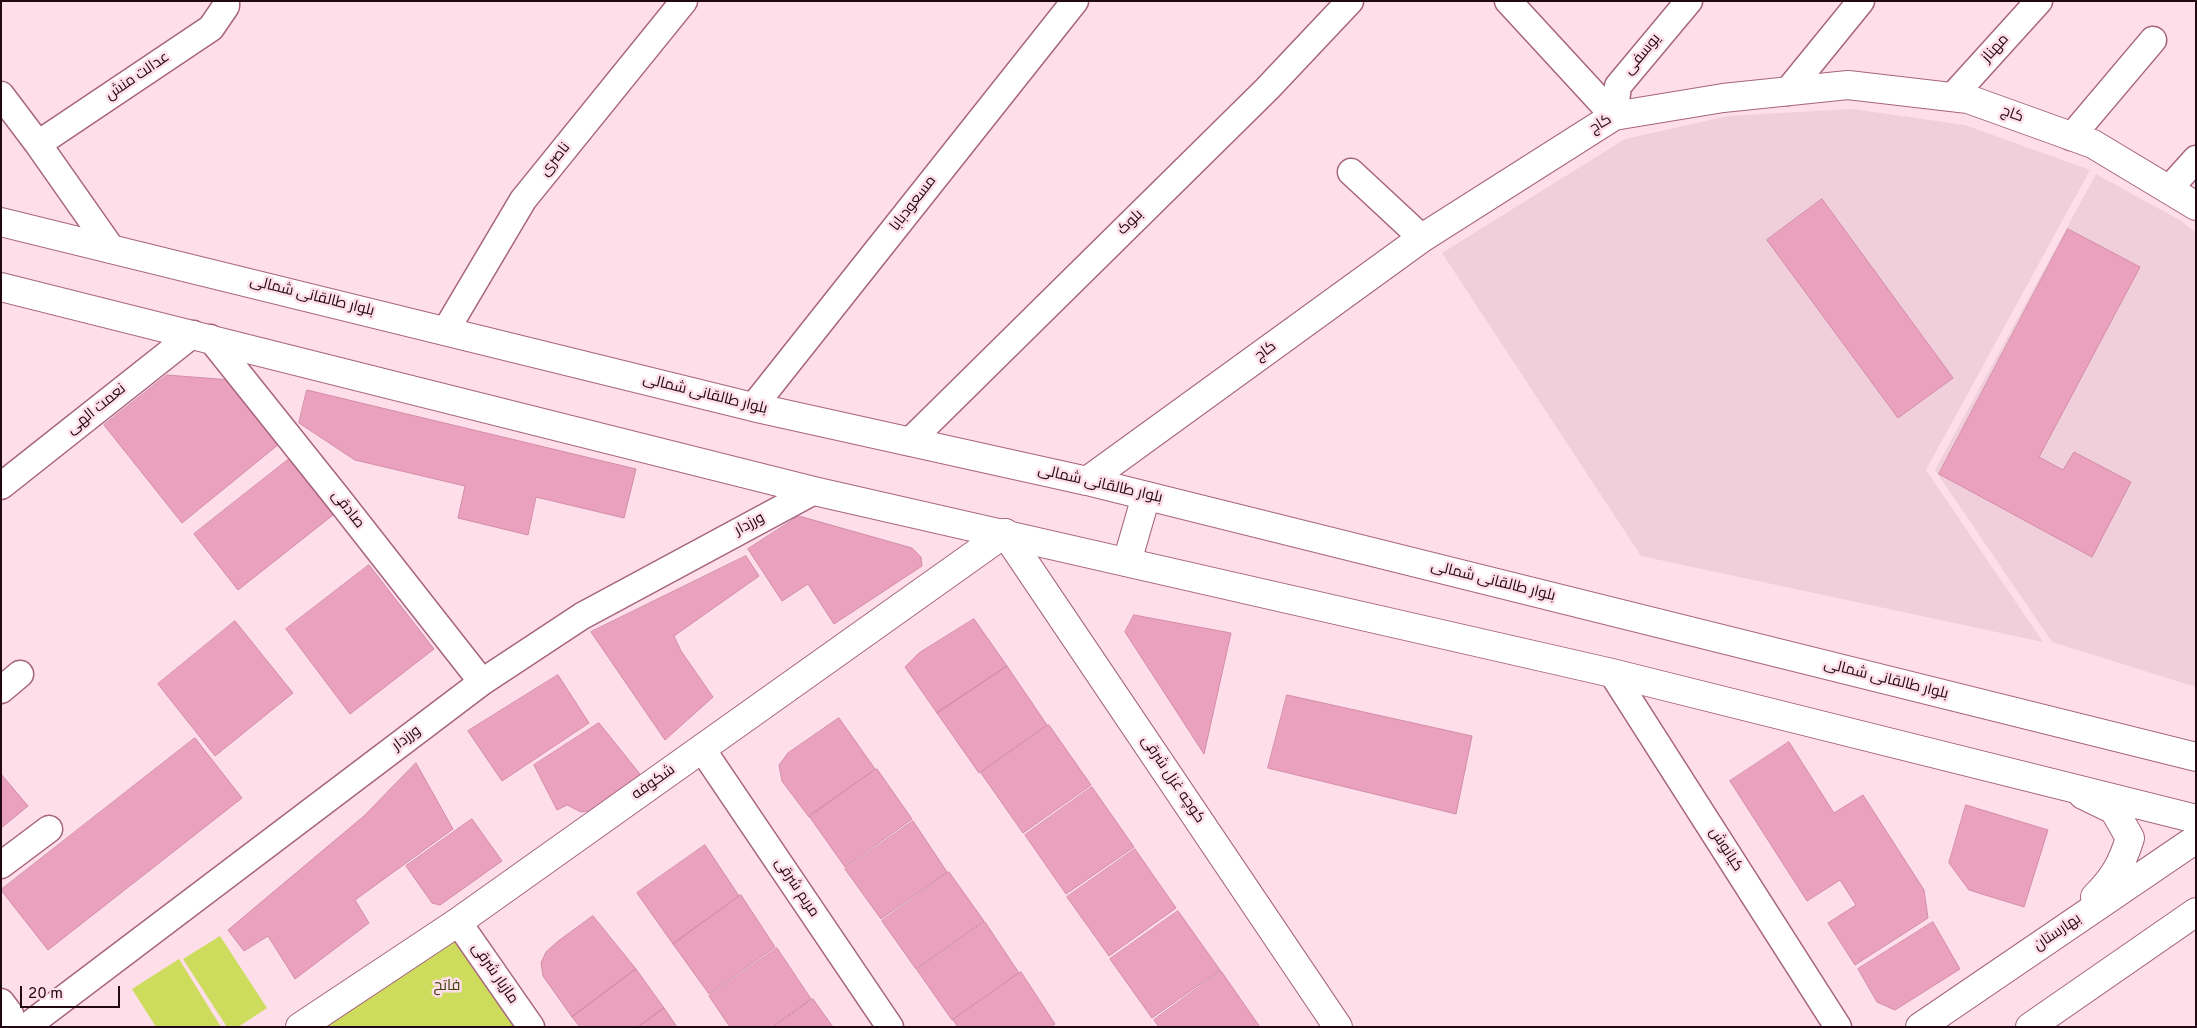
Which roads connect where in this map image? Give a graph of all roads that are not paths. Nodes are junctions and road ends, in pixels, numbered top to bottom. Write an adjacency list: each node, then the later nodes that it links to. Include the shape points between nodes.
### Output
1 (226, 1): 15 (street, عدالت منش, via 211,28)
2 (684, 1): 24 (street, ناصری, via 523,200)
3 (1075, 1): 26 (street, مسعودبابا)
4 (1350, 1): 27 (street, بلوک, via 1267,89)
5 (1508, 1): 13 (street)
6 (1689, 1): 13 (street, یوسفی, via 1618,86)
7 (1861, 1): 10 (street)
8 (2039, 1): 12 (street, مهناز)
9 (2153, 40): 14 (street)
10 (1787, 92): 12 (main road, کاج, via 1848,85); 13 (main road, کاج, via 1723,98)
11 (1, 95): 15 (street)
12 (1952, 97): 14 (main road, کاج, via 1968,99)
13 (1614, 116): 21 (main road, کاج)
14 (2071, 136): 18 (main road, کاج, via 2092,144)
15 (38, 144): 22 (street)
16 (2196, 159): 18 (street)
17 (1351, 172): 21 (street)
18 (2169, 189): 19 (main road, کاج)
19 (2196, 206)
20 (1, 222): 22 (main road, بلوار طالقانی شمالی)
21 (1422, 238): 28 (main road, کاج)
22 (111, 248): 24 (main road, بلوار طالقانی شمالی)
23 (1, 287): 25 (main road)
24 (446, 330): 26 (main road, بلوار طالقانی شمالی)
25 (201, 336): 29 (street, نعمت الهی); 30 (main road); 35 (street, صادقی, via 338,497)
26 (753, 407): 27 (main road, بلوار طالقانی شمالی)
27 (909, 442): 28 (main road, بلوار طالقانی شمالی)
28 (1087, 481): 31 (main road, بلوار طالقانی شمالی)
29 (1, 486)
30 (814, 491): 32 (main road); 35 (street, ورزدار, via 582,616)
31 (1146, 496): 33 (main road); 37 (main road, بلوار طالقانی شمالی)
32 (1005, 533): 33 (main road); 36 (main road, شکوفه); 52 (main road, کوچه غزل شرقی)
33 (1127, 562): 34 (main road)
34 (1612, 673): 38 (main road); 53 (street, کیانوش)
35 (482, 682): 48 (street, ورزدار)
36 (702, 749): 44 (main road, شکوفه); 51 (street, مریم شرقی)
37 (2196, 757)
38 (2066, 787): 39 (main road); 45 (main road, via 2114,810 2130,838 2113,878)
39 (2196, 819)
40 (49, 829): 42 (street)
41 (2196, 839): 45 (main road, بهارستان)
42 (1, 865)
43 (2196, 912): 55 (main road)
44 (458, 922): 49 (main road, شکوفه); 50 (street, مازیار شرقی)
45 (2064, 929): 54 (main road, بهارستان)
46 (1, 1002): 47 (street, via 10,1014)
47 (13, 1027)
48 (26, 1027)
49 (300, 1027)
50 (531, 1027)
51 (890, 1027)
52 (1338, 1027)
53 (1838, 1027)
54 (1920, 1027)
55 (2030, 1027)

